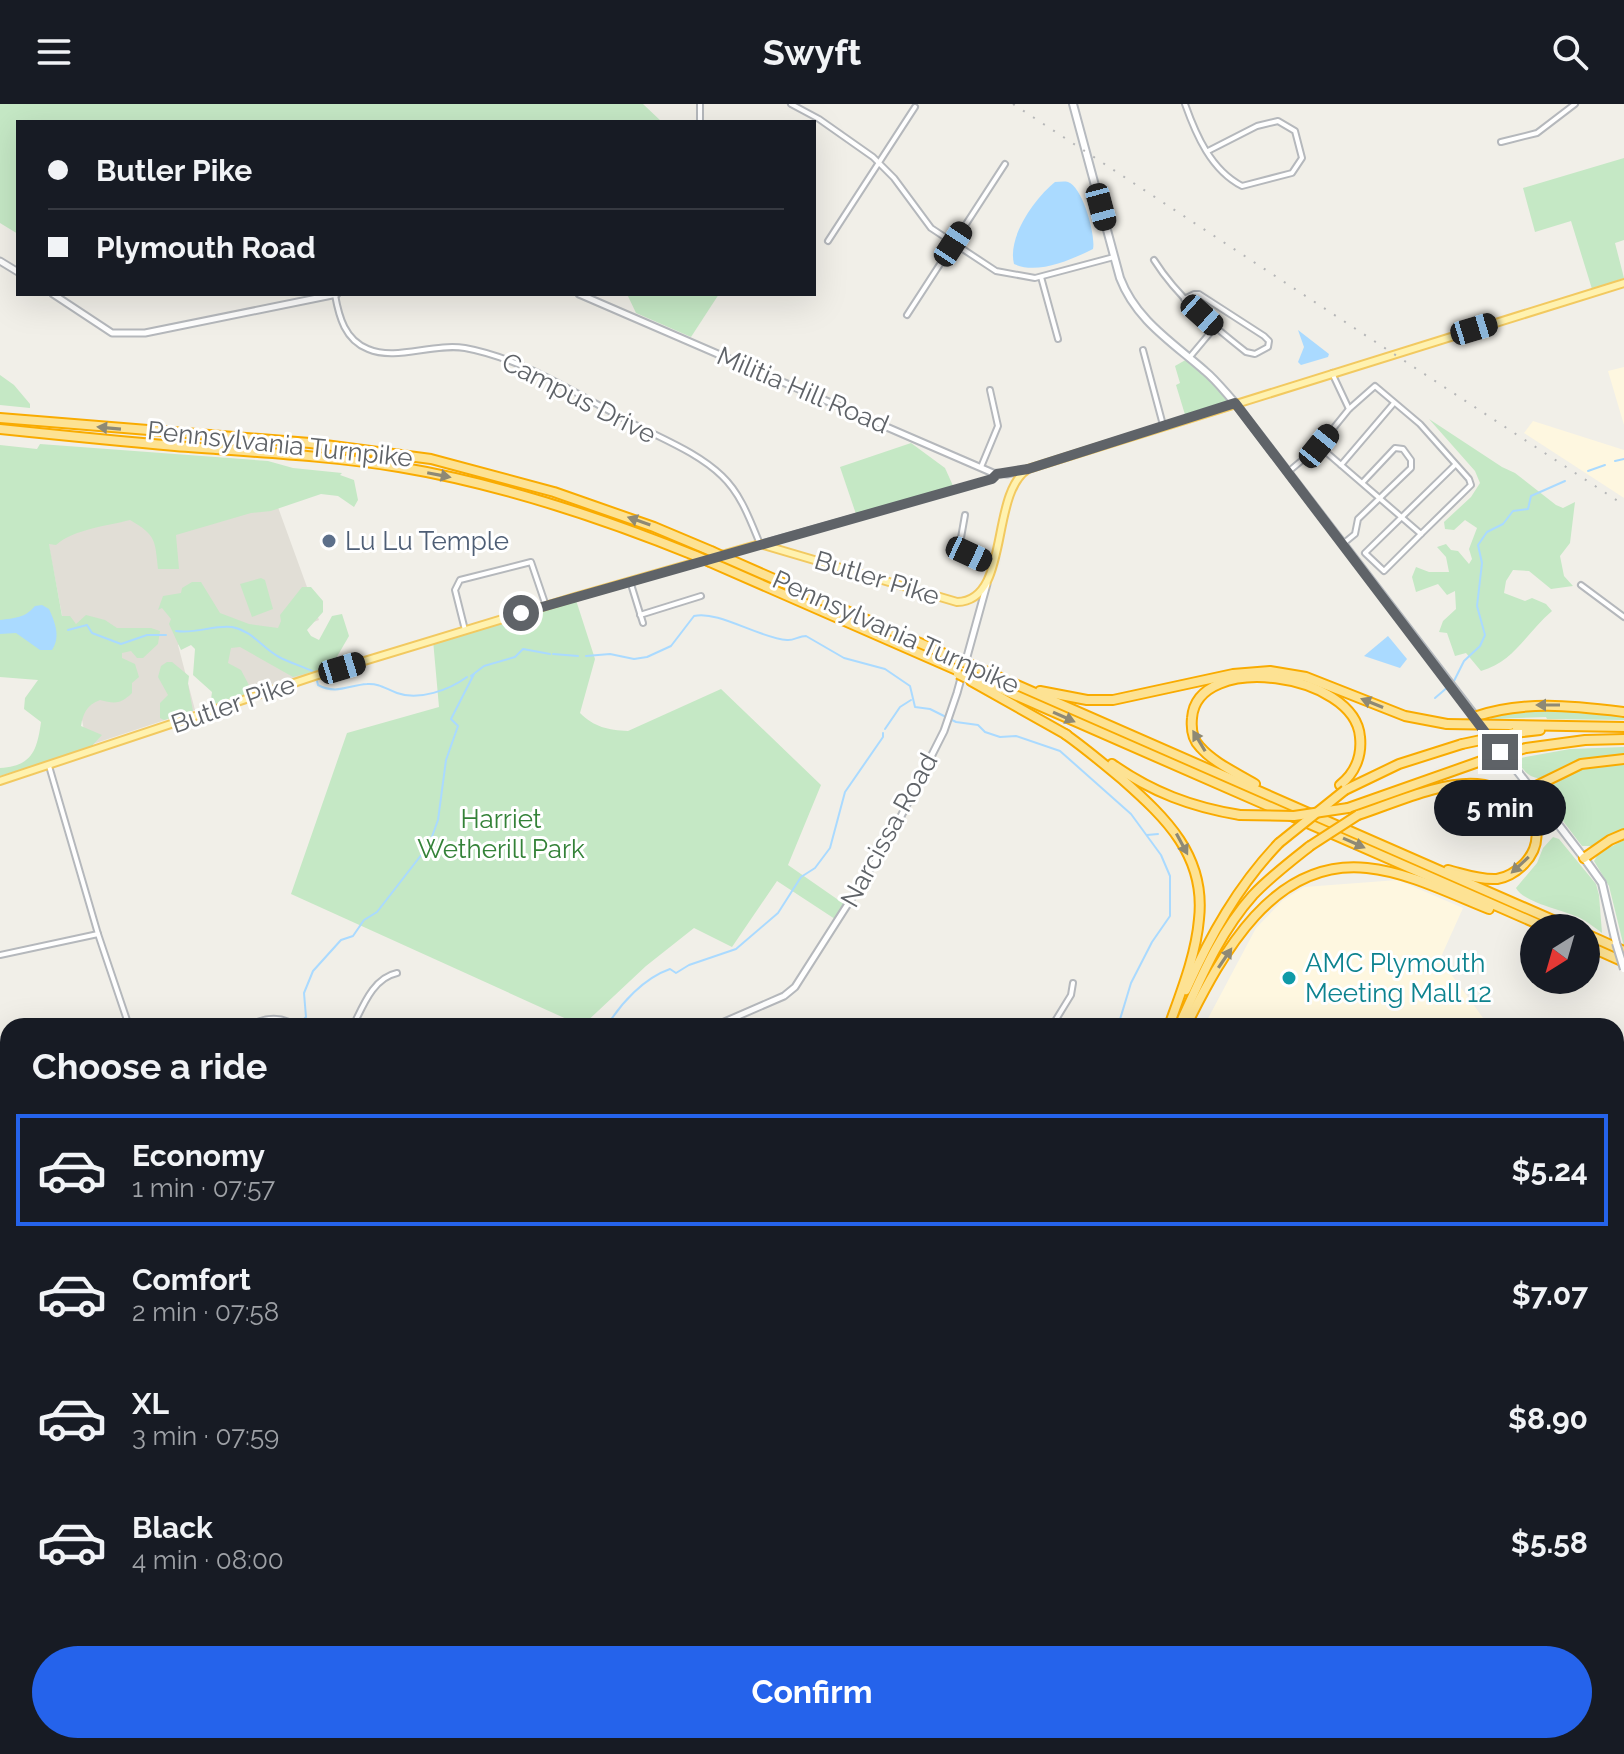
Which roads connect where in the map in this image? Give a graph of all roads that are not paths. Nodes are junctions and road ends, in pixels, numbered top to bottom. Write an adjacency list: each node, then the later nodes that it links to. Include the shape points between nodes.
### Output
1 (793, 104): 8 (street)
2 (1073, 104): 12 (main road)
3 (1185, 104): 7 (street)
4 (1575, 104): 6 (street, via 1537,133)
5 (915, 107): 8 (street)
6 (1501, 142)
7 (1208, 151): 7 (street, via 1278,121 1295,131 1302,158 1292,173 1242,186 1224,174)
8 (879, 162): 10 (street); 11 (street, via 931,228)
9 (1005, 164): 11 (street)
10 (828, 241)
11 (953, 244): 14 (street, via 996,271); 21 (street)
12 (1115, 257): 14 (street); 25 (main road, via 1123,286 1139,313)
13 (1154, 260): 20 (street)
14 (1041, 277): 23 (street)
15 (1624, 283): 26 (main road)
16 (56, 296): 17 (street, via 112,333 145,333)
17 (326, 296)
18 (336, 296): 46 (street, Campus Drive, via 345,329 369,350 391,354 450,347 504,358 700,459 732,486)
19 (584, 296): 37 (street, Militia Hill Road)
20 (1184, 299): 22 (street); 22 (street, via 1199,294 1264,336 1268,347 1249,354)
21 (907, 315)
22 (1215, 327): 25 (street)
23 (1058, 339)
24 (1143, 350): 32 (street)
25 (1189, 358): 28 (main road)
26 (1332, 373): 28 (main road); 30 (street)
27 (990, 390): 37 (street, via 998,426)
28 (1235, 403): 32 (main road); 39 (main road)
29 (1394, 403): 30 (street, via 1375,386); 35 (street); 36 (street)
30 (1349, 409): 34 (street)
31 (0, 418): 58 (highway, Pennsylvania Turnpike, one-way to 31, bridge, via 654,527 554,492 431,459 310,443)
32 (1163, 425): 38 (main road)
33 (0, 429): 58 (highway, Pennsylvania Turnpike, one-way to 58, bridge, via 318,456 467,480 625,528)
34 (1319, 446): 35 (street); 39 (street)
35 (1341, 465): 41 (street)
36 (1455, 465): 44 (street); 45 (street, via 1471,485)
37 (981, 467): 40 (street, Militia Hill Road)
38 (1028, 469): 40 (street); 48 (main road, via 1010,493)
39 (1288, 472): 47 (main road)
40 (997, 474): 46 (street)
41 (1363, 482): 42 (street); 42 (street, via 1391,450 1403,449 1411,468)
42 (1381, 497): 44 (street); 47 (street)
43 (965, 515): 48 (street, via 959,549)
44 (1401, 516): 45 (street); 45 (street, via 1365,553 1384,571)
45 (1421, 534)
46 (760, 544): 49 (main road, Butler Pike, via 957,602 977,596); 50 (main road, Butler Pike)
47 (1342, 545): 61 (main road)
48 (993, 565): 49 (main road)
49 (988, 579): 91 (street, Narcissa Road, via 948,719 890,838 795,987)
50 (630, 581): 53 (main road, Butler Pike); 54 (street)
51 (1581, 585): 55 (street)
52 (701, 596): 54 (street)
53 (546, 606): 57 (main road, Butler Pike); 57 (street, via 531,562 460,580 455,590)
54 (640, 615): 56 (street)
55 (1624, 617)
56 (643, 623)
57 (465, 630): 67 (main road, Butler Pike)
58 (964, 670): 59 (highway, Pennsylvania Turnpike); 64 (highway); 78 (highway, Pennsylvania Turnpike, one-way to 78)
59 (1027, 689): 63 (highway, one-way to 59, bridge, via 1405,716 1306,677 1270,671 1113,700); 72 (highway, Pennsylvania Turnpike)
60 (1624, 712): 61 (highway, one-way to 61, via 1534,705)
61 (1474, 717): 70 (main road)
62 (1624, 727): 63 (highway)
63 (1512, 729): 69 (highway, bridge)
64 (1065, 734): 71 (highway, bridge, via 1158,793 1240,815 1294,816 1348,808); 93 (highway, one-way to 93, via 1164,817 1194,869 1199,920)
65 (1624, 739): 71 (highway, bridge, via 1526,748)
66 (1624, 759): 70 (highway, via 1581,764)
67 (49, 766): 68 (main road, Butler Pike); 80 (street)
68 (0, 781)
69 (1342, 788): 72 (highway, one-way to 69, via 1213,759 1196,741 1193,709 1207,691 1239,679 1271,678 1316,689 1340,702 1356,722 1360,738 1355,767); 94 (highway, bridge, via 1304,815 1235,896)
70 (1530, 789): 75 (main road)
71 (1402, 791): 73 (highway)
72 (1284, 801): 76 (highway, Pennsylvania Turnpike)
73 (1358, 815): 76 (highway, one-way to 76, via 1440,788 1477,784 1512,795 1533,819 1531,854 1505,877 1482,878); 95 (highway, bridge, via 1310,846 1255,893 1219,942)
74 (1624, 834): 75 (highway)
75 (1584, 858): 86 (main road, bridge, via 1602,883)
76 (1421, 862): 77 (highway, Pennsylvania Turnpike)
77 (1539, 914)
78 (1520, 916)
79 (1520, 920): 96 (highway, one-way to 79, via 1258,912 1285,887 1312,874 1342,868 1379,870)
80 (98, 934): 84 (street); 89 (street)
81 (1600, 940): 83 (highway)
82 (1600, 951): 85 (highway)
83 (1624, 951)
84 (0, 955)
85 (1624, 962)
86 (1624, 969)
87 (397, 973): 90 (street, via 373,989)
88 (1073, 983): 92 (street)
89 (126, 1018)
90 (357, 1018)
91 (733, 1018)
92 (1057, 1018)
93 (1175, 1018)
94 (1176, 1018)
95 (1177, 1018)
96 (1190, 1018)

